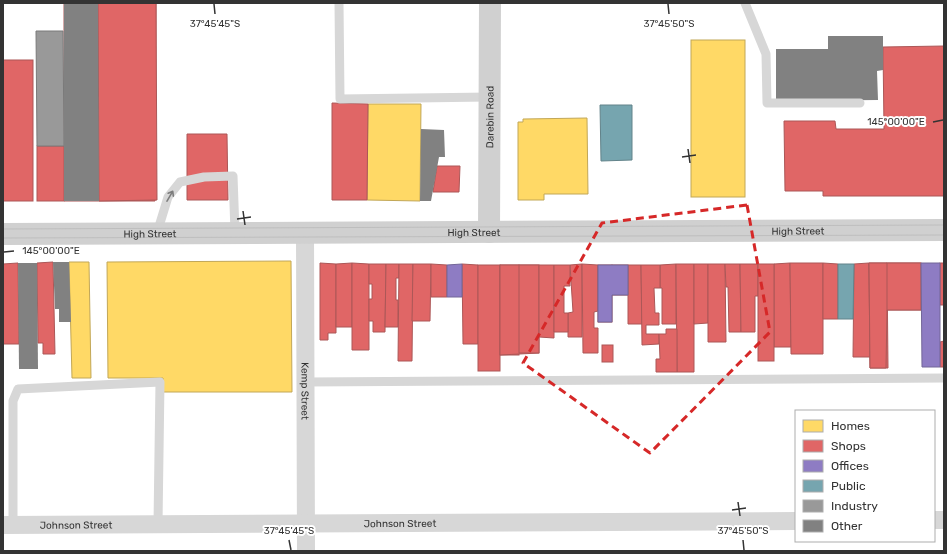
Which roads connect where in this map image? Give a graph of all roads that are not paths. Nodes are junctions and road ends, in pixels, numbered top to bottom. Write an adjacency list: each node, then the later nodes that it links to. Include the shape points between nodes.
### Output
1 (339, 3): 4 (lane, via 340,99)
2 (490, 3): 4 (main road, Darebin Road)
3 (745, 3): 5 (lane, via 766,54 767,103)
4 (489, 97): 9 (main road, Darebin Road)
5 (860, 103)
6 (944, 230): 9 (main road, High Street)
7 (235, 232): 8 (main road, High Street); 10 (main road, High Street); 10 (lane, one-way to 7, via 168,197 180,182 204,177 233,176)
8 (305, 232): 9 (main road, High Street); 13 (street, Kemp Street)
9 (489, 232)
10 (157, 233): 11 (main road, High Street)
11 (3, 234)
12 (944, 378): 13 (lane)
13 (306, 382): 16 (street, Kemp Street)
14 (795, 521): 16 (street, Johnson Street)
15 (158, 524): 16 (street, Johnson Street); 17 (street, Johnson Street); 17 (lane, via 160,382 18,389 13,401)
16 (306, 524): 18 (street, Kemp Street)
17 (8, 525)
18 (306, 551)

